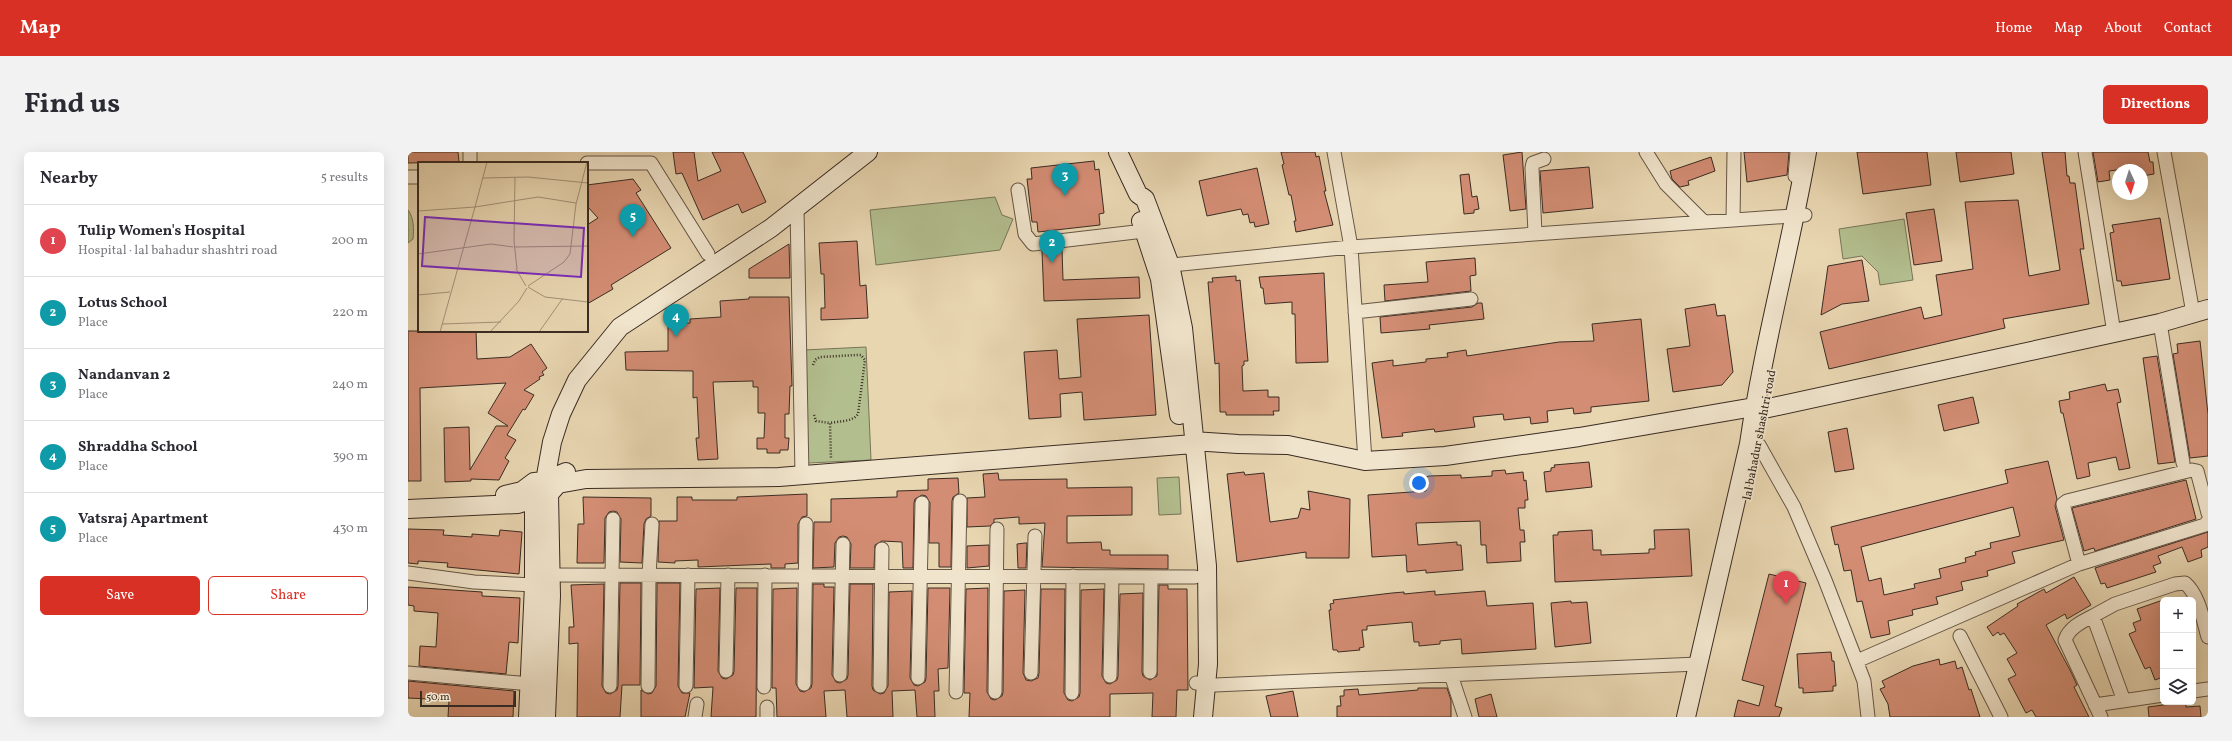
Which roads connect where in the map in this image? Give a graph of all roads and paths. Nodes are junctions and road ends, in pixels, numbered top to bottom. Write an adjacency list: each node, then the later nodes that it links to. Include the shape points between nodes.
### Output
1 (848, 152): 23 (street, via 764,218)
2 (868, 152): 16 (street)
3 (1118, 152): 15 (street)
4 (1334, 152): 22 (street)
5 (1646, 152): 19 (street, via 1666,184)
6 (1734, 152): 18 (street)
7 (1797, 152): 17 (street)
8 (1807, 152): 17 (street)
9 (1817, 152): 17 (street, lal bahadur shashtri road)
10 (2085, 152): 29 (street)
11 (2164, 152): 26 (street)
12 (1544, 159): 21 (street, via 1533,163 1532,168)
13 (588, 163): 23 (street, via 651,163)
14 (1018, 190): 20 (street, via 1026,234 1033,244)
15 (1138, 194): 20 (street, via 1136,201); 24 (street, via 1146,199)
16 (797, 208): 39 (street); 40 (street, via 771,228 620,327 577,380 561,414)
17 (1797, 215): 18 (street); 31 (street, lal bahadur shashtri road)
18 (1733, 220): 19 (street)
19 (1704, 222): 21 (street)
20 (1144, 231): 24 (street)
21 (1535, 233): 22 (street)
22 (1351, 247): 24 (street); 27 (street)
23 (708, 254): 40 (street, via 612,317 585,348 567,374 549,409 540,440)
24 (1163, 266): 34 (street, via 1160,279)
25 (1471, 299): 27 (street)
26 (2200, 311): 28 (street)
27 (1354, 312): 36 (street)
28 (2160, 323): 29 (street); 38 (street)
29 (2114, 333): 31 (street)
30 (813, 372): 33 (path, via 815,360 820,357 861,355 864,360 858,414 849,420)
31 (1759, 408): 35 (street, lal bahadur shashtri road); 36 (street, via 1445,456); 78 (street)
32 (812, 411): 33 (path, via 816,421)
33 (830, 423): 37 (path)
34 (1189, 441): 36 (street, via 1288,445); 39 (street); 72 (street); 87 (street, via 1207,566)
35 (1760, 445): 77 (street, via 1794,507); 109 (street, lal bahadur shashtri road)
36 (1365, 461)
37 (831, 462)
38 (2183, 463)
39 (801, 471): 40 (street, via 570,471 558,474)
40 (541, 489): 41 (street, via 496,497); 44 (street, via 518,504); 56 (street); 73 (street)
41 (408, 500)
42 (960, 501): 66 (street)
43 (922, 503): 65 (street)
44 (408, 509)
45 (2208, 513): 54 (street, via 2196,471 2192,470 2067,500 2062,504)
46 (613, 519): 57 (street)
47 (2208, 521): 54 (street, via 2205,525)
48 (652, 524): 58 (street)
49 (806, 524): 62 (street)
50 (997, 529): 67 (street)
51 (1035, 536): 68 (street)
52 (843, 544): 63 (street)
53 (882, 548): 64 (street)
54 (2079, 564): 77 (street)
55 (408, 573): 73 (street, via 474,582)
56 (551, 575): 57 (street); 104 (street)
57 (612, 575): 58 (street); 90 (street)
58 (649, 575): 59 (street); 91 (street)
59 (688, 575): 60 (street); 92 (street)
60 (728, 575): 61 (street); 79 (street)
61 (765, 575): 62 (street); 94 (street)
62 (804, 576): 63 (street); 89 (street)
63 (843, 576): 64 (street); 83 (street)
64 (882, 576): 65 (street); 93 (street)
65 (921, 576): 66 (street); 86 (street)
66 (958, 576): 67 (street); 97 (street)
67 (997, 576): 68 (street); 98 (street)
68 (1034, 576): 69 (street); 82 (street)
69 (1073, 576): 70 (street); 99 (street)
70 (1112, 577): 71 (street); 85 (street)
71 (1151, 577): 72 (street); 81 (street)
72 (1195, 577): 87 (street)
73 (534, 585): 88 (street)
74 (2092, 616): 76 (street, via 2115,604 2175,584 2185,584 2192,589); 101 (street); 102 (street, via 2079,623 2068,633 2065,640)
75 (1960, 636): 111 (street)
76 (2208, 637)
77 (1856, 661): 110 (street, via 1864,681)
78 (1698, 664): 84 (street); 108 (street)
79 (726, 671)
80 (408, 672): 88 (street)
81 (1150, 672)
82 (1031, 673)
83 (840, 675)
84 (1451, 675): 87 (street, via 1215,685); 107 (street)
85 (1110, 676)
86 (918, 678)
87 (1201, 683): 105 (street); 106 (street)
88 (530, 684): 103 (street)
89 (804, 684)
90 (610, 686)
91 (648, 686)
92 (686, 686)
93 (880, 686)
94 (764, 687)
95 (2208, 689): 96 (street)
96 (2196, 691)
97 (956, 692)
98 (995, 692)
99 (1072, 693)
100 (2160, 695): 101 (street)
101 (2124, 701): 102 (street)
102 (2098, 711)
103 (528, 717)
104 (546, 717)
105 (1193, 717)
106 (1204, 717)
107 (1465, 717)
108 (1686, 717)
109 (1697, 717)
110 (1868, 717)
111 (2001, 717)

